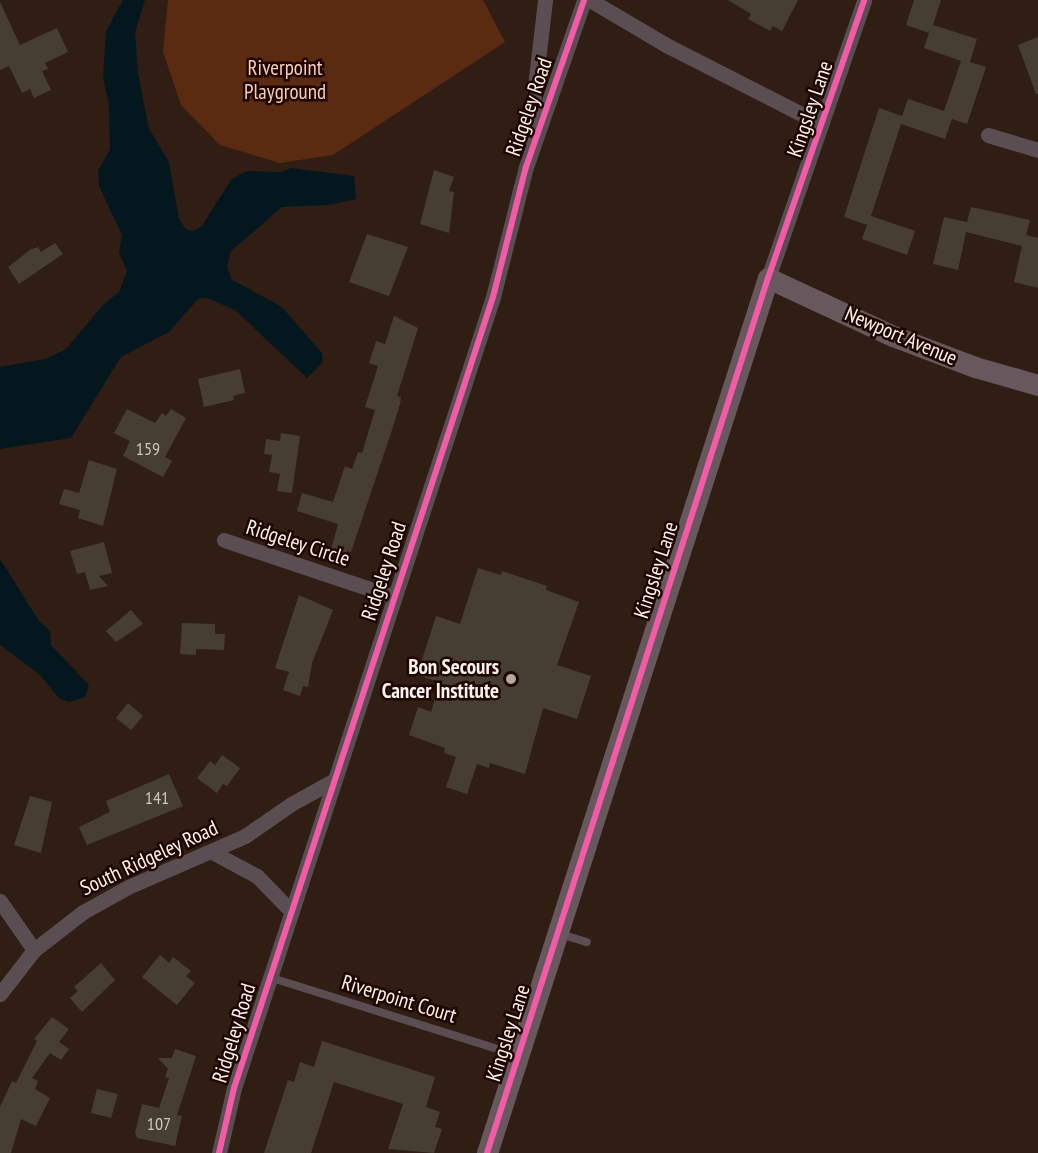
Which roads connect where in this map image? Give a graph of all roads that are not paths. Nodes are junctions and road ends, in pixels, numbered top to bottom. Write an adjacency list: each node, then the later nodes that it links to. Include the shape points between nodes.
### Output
1 (545, 0): 8 (street, Ridgeley Road)
2 (584, 0): 8 (street, Ridgeley Road)
3 (590, 0): 5 (street, via 666,45)
4 (864, 0): 5 (street, Kingsley Lane)
5 (821, 124): 9 (street, Kingsley Lane)
6 (988, 135): 7 (street)
7 (1038, 150)
8 (526, 167): 12 (street, Ridgeley Road, via 493,297)
9 (768, 278): 10 (street, Newport Avenue, via 903,340); 17 (street, Kingsley Lane)
10 (1038, 385)
11 (224, 540): 12 (street, Ridgeley Circle)
12 (394, 597): 13 (street, Ridgeley Road)
13 (333, 781): 14 (street, South Ridgeley Road); 16 (street, Ridgeley Road)
14 (212, 852): 16 (street, via 257,876); 19 (street, South Ridgeley Road, via 128,887 83,912)
15 (0, 901): 19 (street)
16 (291, 911): 20 (street, Ridgeley Road)
17 (557, 933): 18 (lane); 22 (street, Kingsley Lane)
18 (587, 942)
19 (34, 950): 21 (street, South Ridgeley Road)
20 (269, 977): 22 (lane, Riverpoint Court); 23 (street, Ridgeley Road, via 234,1088)
21 (0, 994)
22 (518, 1055): 24 (street, Kingsley Lane)
23 (219, 1153)
24 (487, 1153)

